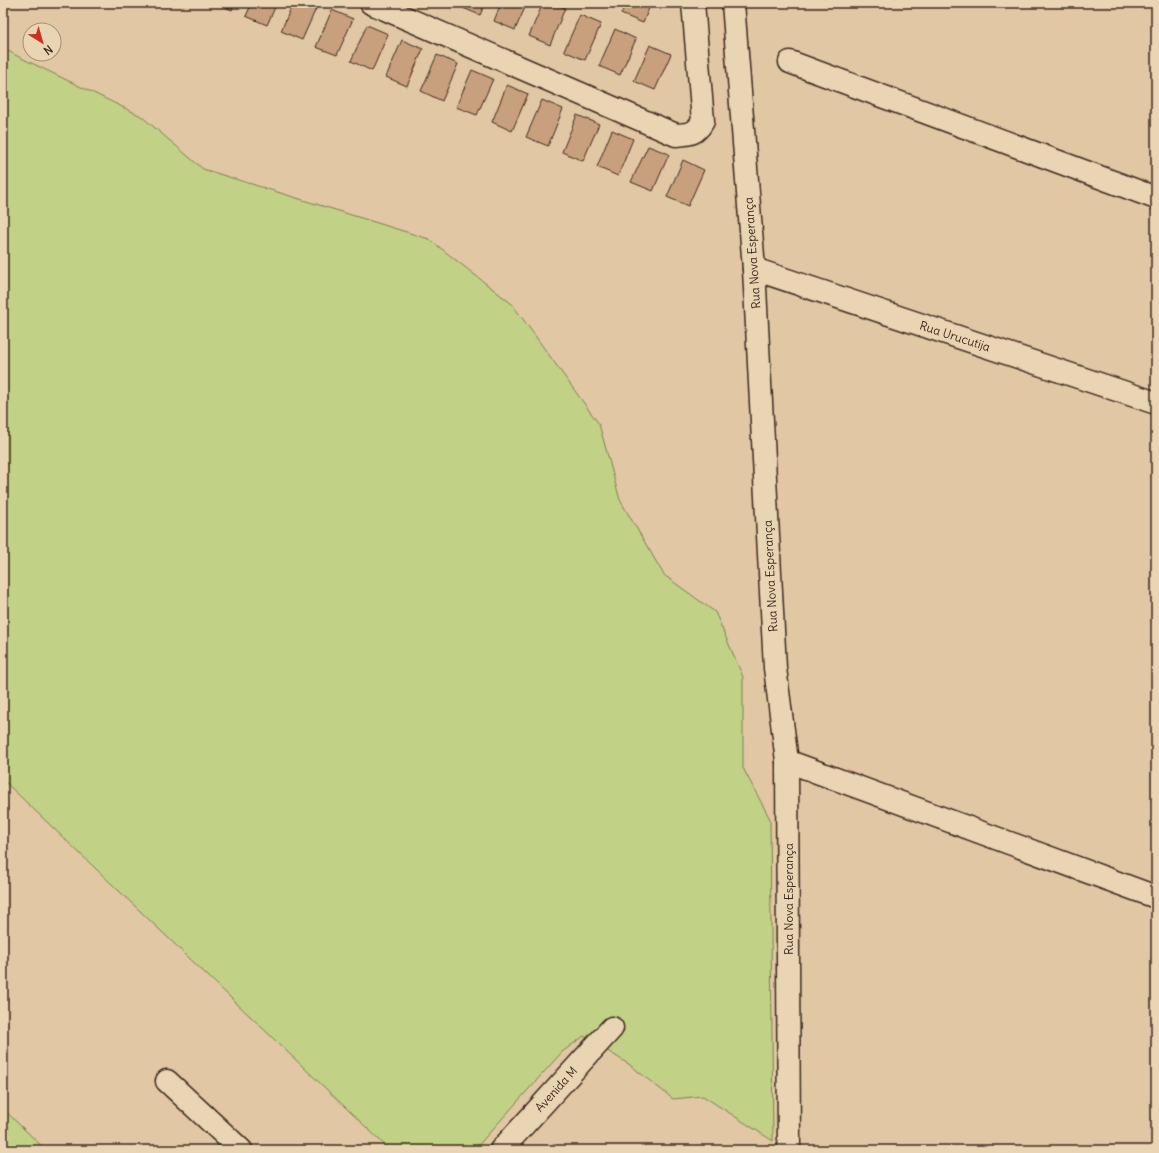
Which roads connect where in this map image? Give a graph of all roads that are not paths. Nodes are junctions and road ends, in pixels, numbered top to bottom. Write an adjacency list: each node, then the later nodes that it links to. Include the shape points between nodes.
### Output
1 (371, 3): 2 (street, via 676,135 688,134 698,129 703,121)
2 (692, 3)
3 (733, 3): 6 (street, Rua Nova Esperança)
4 (790, 62): 5 (street)
5 (1156, 198)
6 (754, 269): 7 (street, Rua Urucutija); 8 (street, Rua Nova Esperança, via 775,668)
7 (1156, 403)
8 (787, 761): 9 (street); 14 (street, Rua Nova Esperança)
9 (1156, 897)
10 (612, 1028): 13 (street, Avenida M)
11 (167, 1081): 12 (street)
12 (241, 1150)
13 (501, 1150)
14 (789, 1150)

